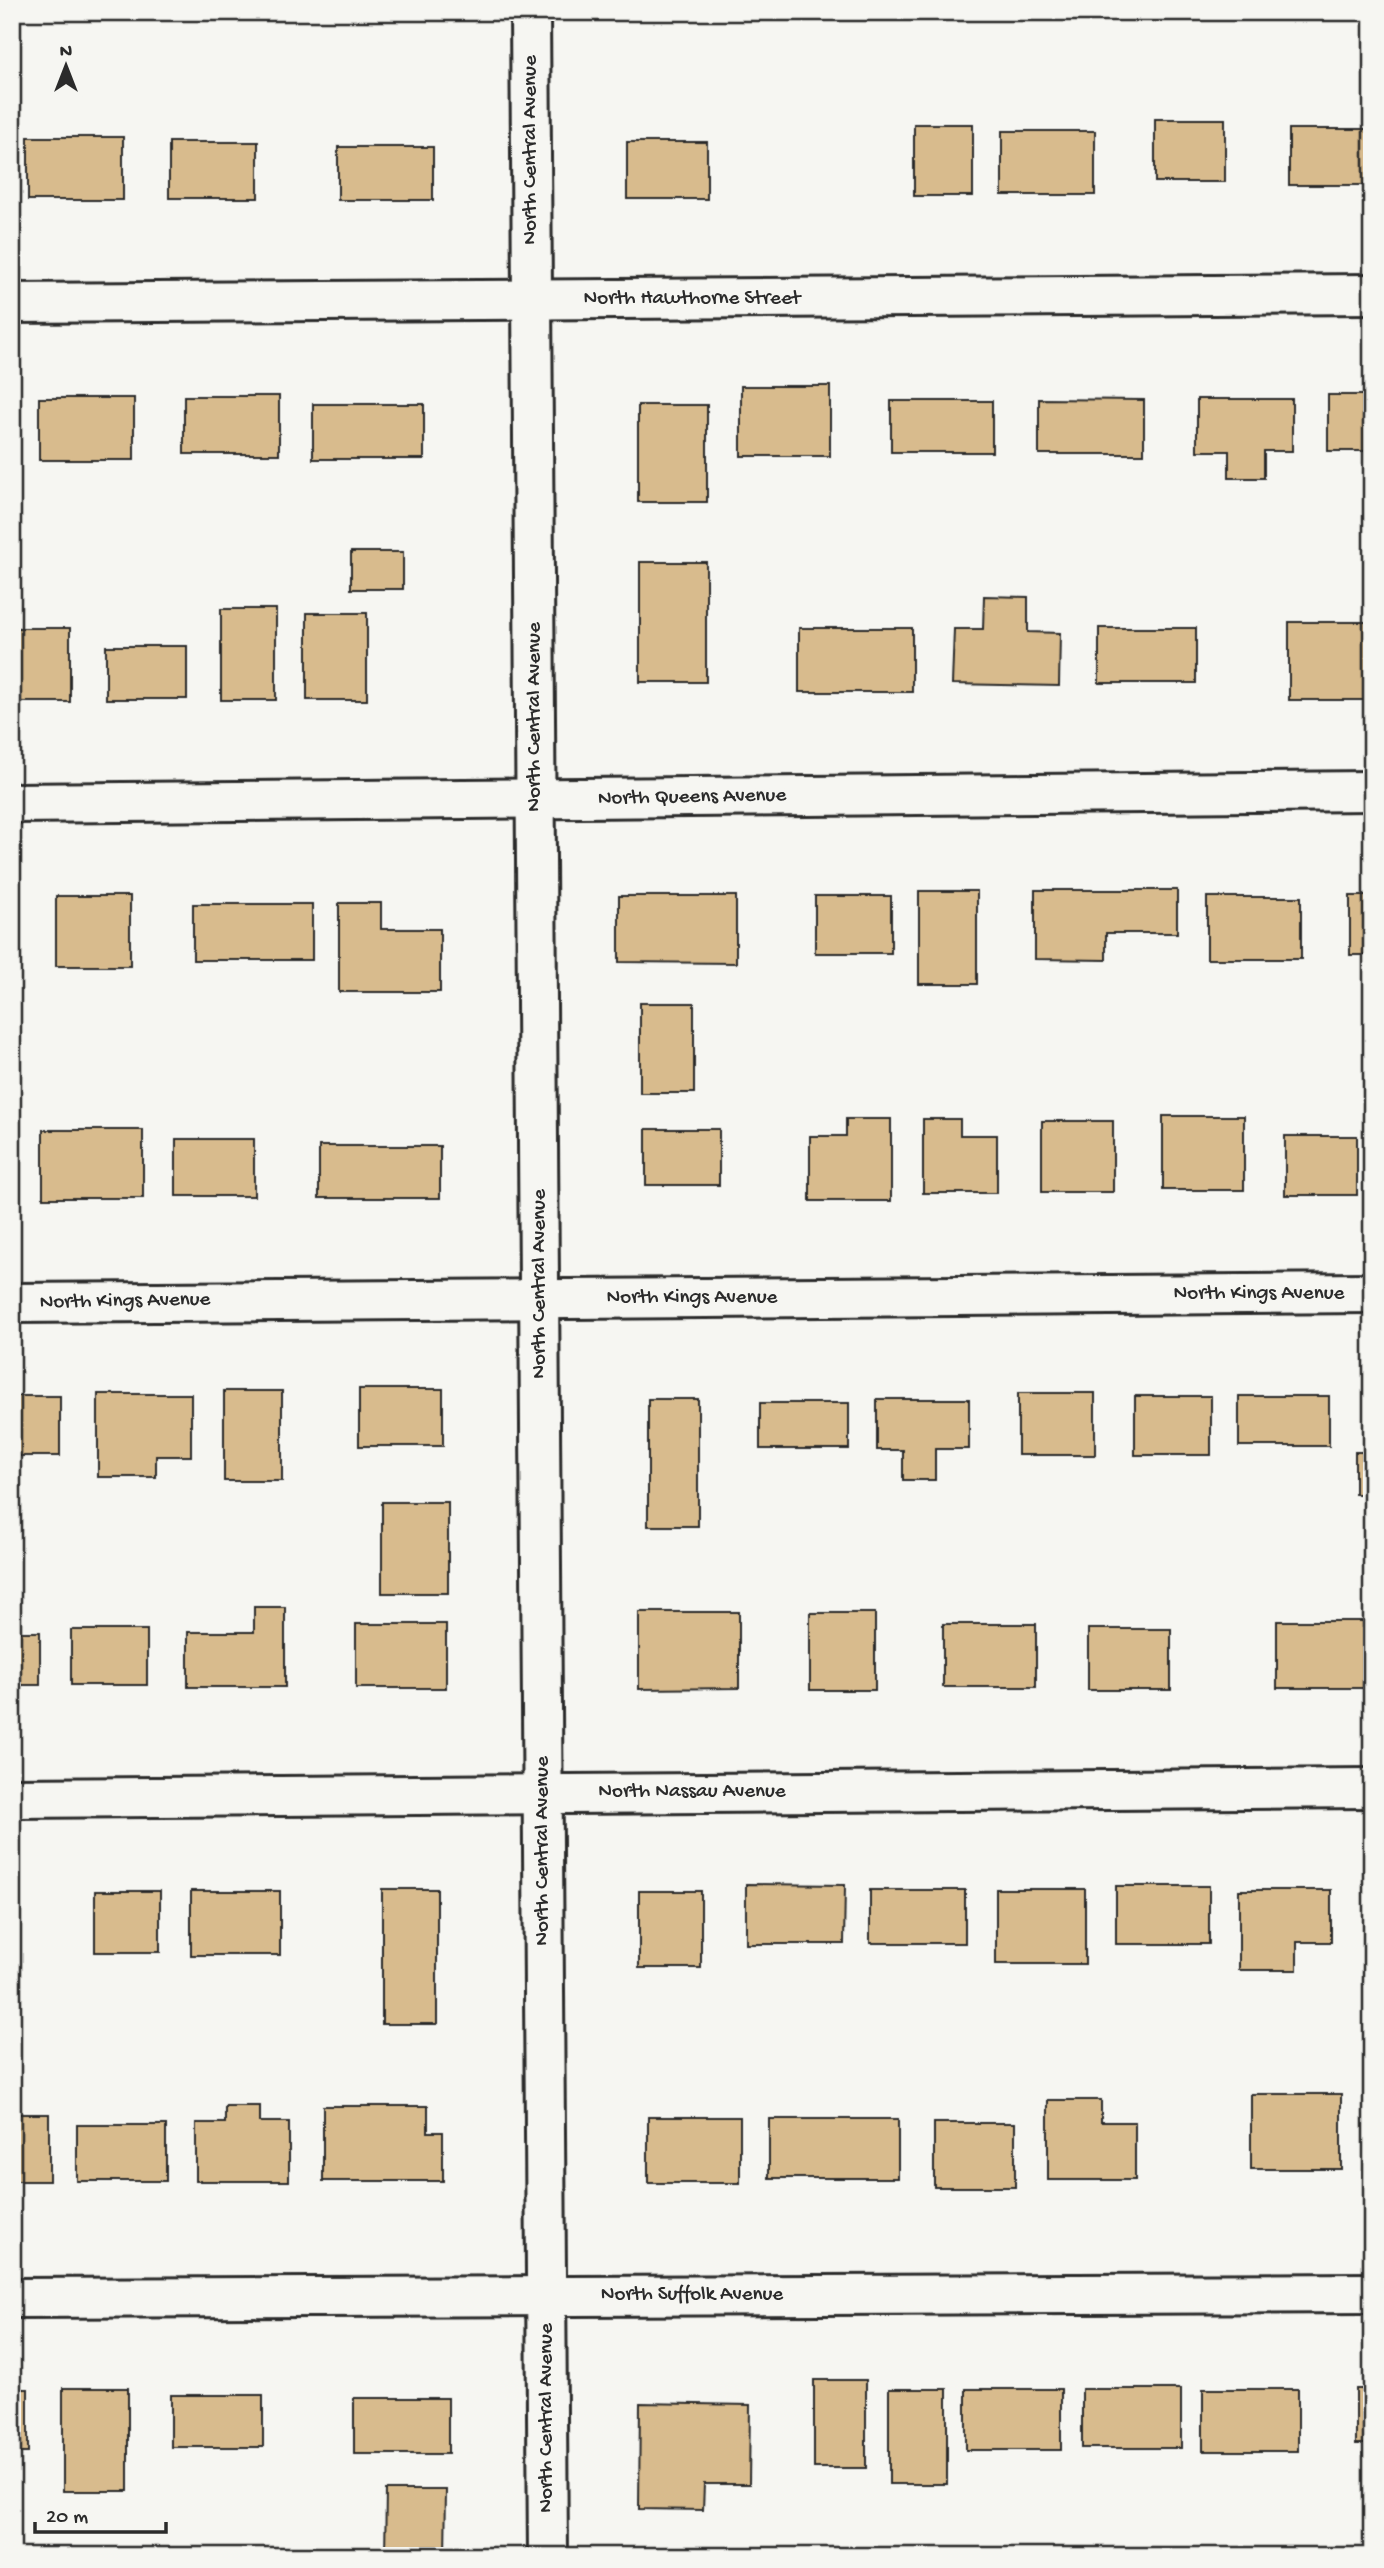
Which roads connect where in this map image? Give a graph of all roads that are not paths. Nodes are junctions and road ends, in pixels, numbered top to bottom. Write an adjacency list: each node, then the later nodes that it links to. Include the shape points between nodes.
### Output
1 (530, 12): 3 (street, North Central Avenue)
2 (1372, 294): 3 (street, North Hawthorne Street)
3 (531, 301): 4 (street, North Hawthorne Street); 6 (street, North Central Avenue)
4 (12, 303)
5 (1372, 791): 6 (street, North Queens Avenue)
6 (535, 799): 7 (street, North Queens Avenue); 9 (street, North Central Avenue)
7 (12, 803)
8 (1372, 1293): 9 (street, North Kings Avenue)
9 (540, 1298): 10 (street, North Kings Avenue); 12 (street, North Central Avenue)
10 (12, 1303)
11 (1372, 1788): 12 (street, North Nassau Avenue)
12 (542, 1794): 13 (street, North Nassau Avenue); 15 (street, North Central Avenue)
13 (12, 1798)
14 (1372, 2293): 15 (street, North Suffolk Avenue)
15 (547, 2295): 16 (street, North Suffolk Avenue); 17 (street, North Central Avenue)
16 (12, 2298)
17 (548, 2556)

